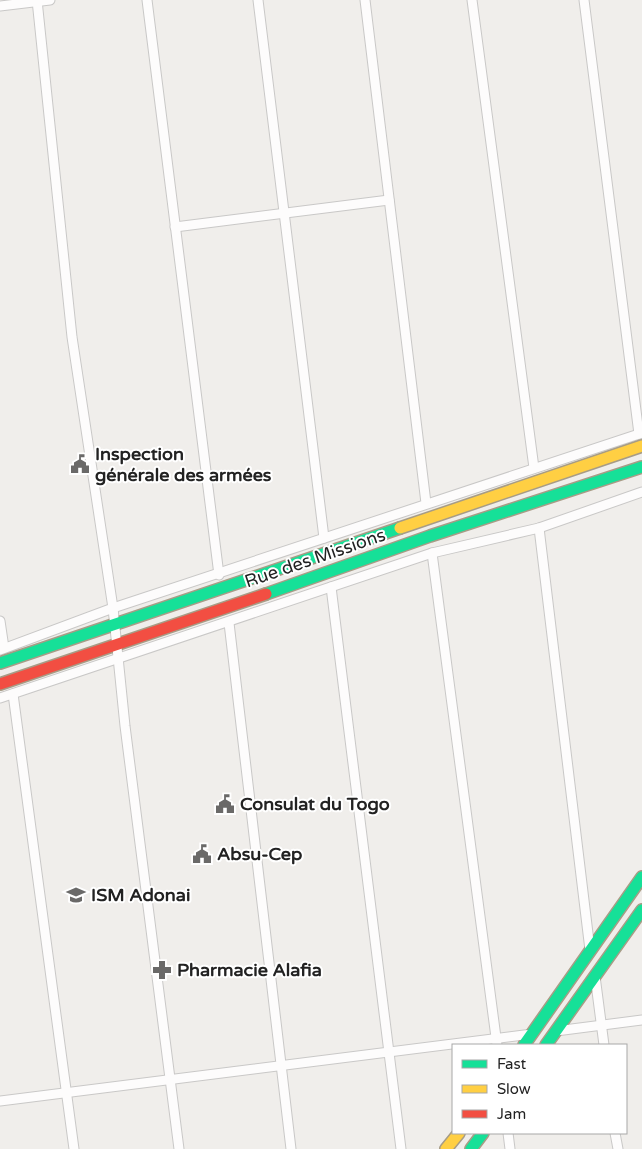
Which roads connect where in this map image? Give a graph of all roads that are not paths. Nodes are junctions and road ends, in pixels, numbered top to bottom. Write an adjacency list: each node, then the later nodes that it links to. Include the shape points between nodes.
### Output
1 (50, 0): 7 (street)
2 (147, 0): 11 (street)
3 (258, 0): 10 (street)
4 (365, 0): 9 (street)
5 (472, 0): 15 (street)
6 (584, 0): 12 (street)
7 (37, 1): 8 (street); 24 (street, via 72,337)
8 (0, 6)
9 (389, 200): 10 (street); 18 (street)
10 (284, 212): 11 (street); 20 (street)
11 (175, 227): 22 (street)
12 (640, 433): 15 (street)
13 (642, 446): 27 (main road, Rue des Missions)
14 (642, 467): 29 (main road, Rue des Missions, via 430,536)
15 (534, 468): 18 (street)
16 (642, 492): 17 (street); 19 (street)
17 (642, 496)
18 (426, 503): 20 (street)
19 (540, 528): 21 (street); 36 (street)
20 (324, 538): 22 (street)
21 (432, 552): 23 (street); 42 (street)
22 (219, 575): 24 (street)
23 (331, 587): 26 (street); 48 (street)
24 (112, 608): 27 (street); 28 (street)
25 (0, 621): 28 (street)
26 (229, 622): 29 (street); 49 (street)
27 (114, 625): 29 (street); 30 (main road, Rue des Missions)
28 (2, 649)
29 (117, 652): 31 (main road, Rue des Missions); 32 (street); 50 (street)
30 (0, 663)
31 (0, 684)
32 (13, 694): 33 (street); 51 (street, via 46,952)
33 (0, 698)
34 (642, 877): 36 (main road)
35 (642, 910): 37 (main road)
36 (590, 952): 41 (main road)
37 (595, 976): 39 (street); 40 (main road)
38 (642, 1020): 39 (street)
39 (601, 1025): 40 (street); 46 (street)
40 (556, 1032): 45 (main road)
41 (532, 1034): 42 (street); 44 (main road)
42 (497, 1042): 43 (street)
43 (475, 1044)
44 (525, 1044)
45 (547, 1044)
46 (604, 1044)
47 (452, 1046): 48 (street)
48 (389, 1052): 49 (street); 60 (street)
49 (280, 1066): 50 (street); 59 (street)
50 (170, 1080): 51 (street); 58 (street)
51 (68, 1092): 52 (street); 57 (street)
52 (0, 1101)
53 (458, 1134): 61 (main road)
54 (482, 1134): 62 (main road)
55 (508, 1134): 63 (street)
56 (615, 1134): 64 (street)
57 (74, 1149)
58 (179, 1149)
59 (291, 1149)
60 (401, 1149)
61 (446, 1149)
62 (471, 1149)
63 (510, 1149)
64 (618, 1149)

